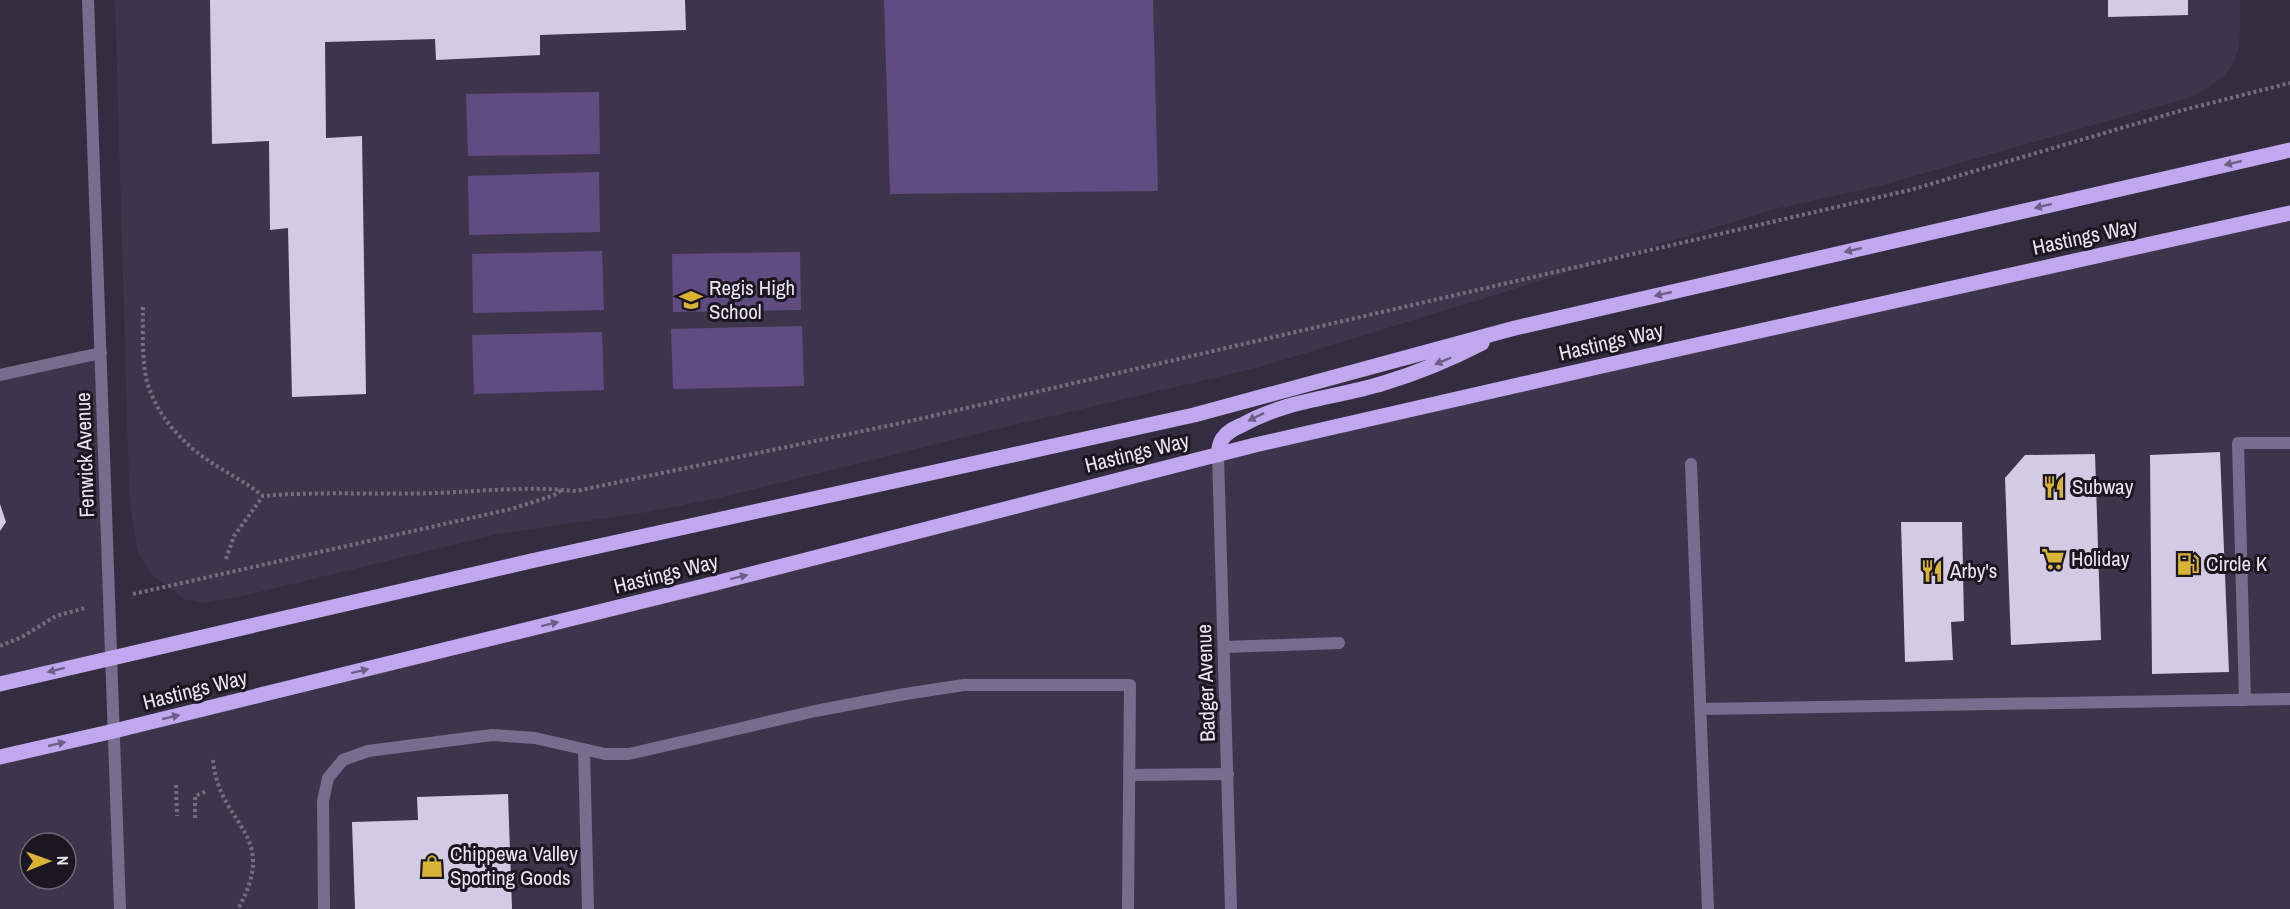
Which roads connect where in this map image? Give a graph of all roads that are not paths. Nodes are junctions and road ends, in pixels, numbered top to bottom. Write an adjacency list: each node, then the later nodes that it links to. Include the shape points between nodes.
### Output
1 (88, 0): 5 (street, Fenwick Avenue)
2 (2290, 150): 4 (main road, Hastings Way, one-way to 4)
3 (2290, 213): 8 (main road, Hastings Way)
4 (1515, 328): 8 (main road, one-way to 8, via 1383,384 1257,416 1230,431 1219,445); 12 (main road, Hastings Way, via 1194,415)
5 (101, 353): 6 (street); 12 (street, Fenwick Avenue)
6 (0, 375)
7 (2290, 443): 15 (street, via 2238,444)
8 (1218, 455): 11 (street, Badger Avenue); 17 (main road, Hastings Way, one-way to 8)
9 (1691, 464): 16 (street)
10 (1339, 643): 11 (street)
11 (1225, 647): 20 (street, Badger Avenue)
12 (111, 657): 13 (main road, Hastings Way, one-way to 13); 17 (street, Fenwick Avenue)
13 (0, 684)
14 (2290, 699): 15 (street)
15 (2245, 700): 16 (street)
16 (1701, 709): 27 (street)
17 (114, 731): 19 (main road, Hastings Way, one-way to 17); 22 (street, Fenwick Avenue)
18 (584, 750): 21 (street, via 629,754 815,711 964,685 1130,685); 23 (street, via 535,738 492,735 368,751 343,760 328,778 323,801); 24 (street)
19 (0, 757)
20 (1228, 774): 21 (street); 26 (street, Badger Avenue)
21 (1129, 775): 25 (street)
22 (120, 909)
23 (324, 909)
24 (588, 909)
25 (1128, 909)
26 (1231, 909)
27 (1708, 909)

